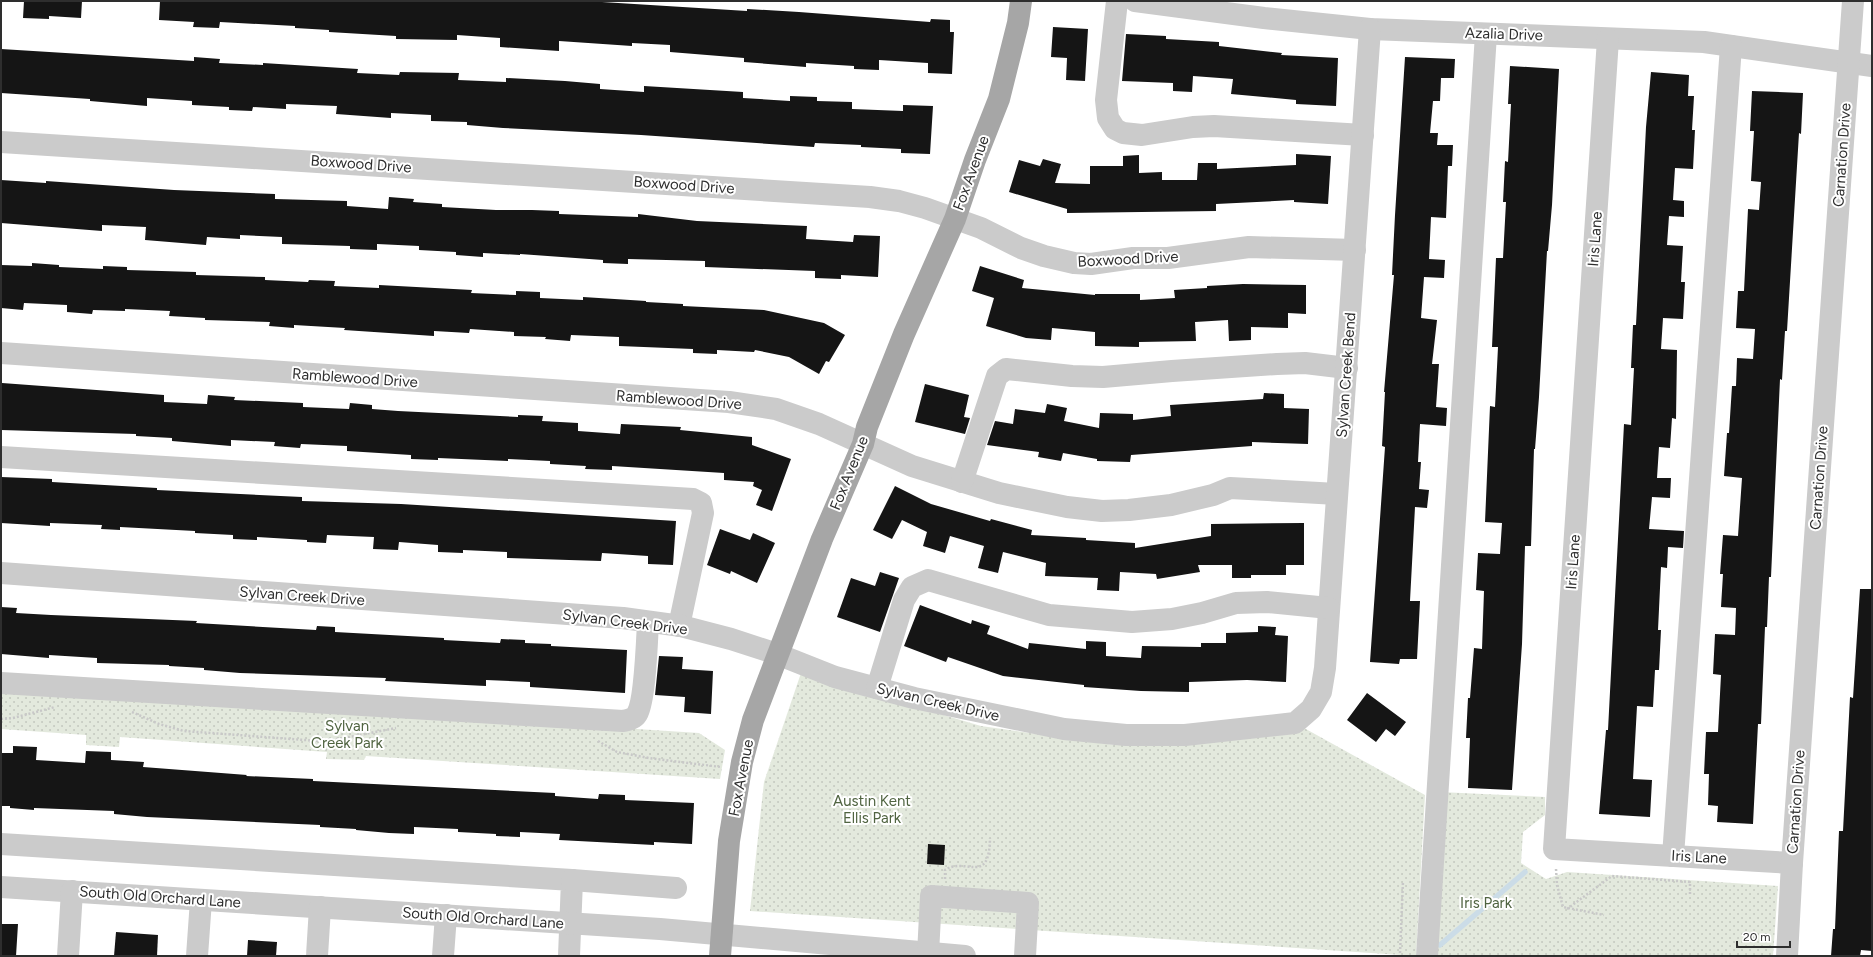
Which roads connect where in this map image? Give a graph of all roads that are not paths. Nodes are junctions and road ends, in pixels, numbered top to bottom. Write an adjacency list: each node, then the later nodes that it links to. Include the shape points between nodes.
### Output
1 (1021, 1): 13 (main road, Fox Avenue, via 999,99)
2 (1117, 1): 11 (street, via 1106,100 1108,118 1115,129 1123,133 1142,135 1214,126)
3 (1136, 1): 5 (street, Azalia Drive)
4 (1853, 1): 9 (street, Carnation Drive)
5 (1370, 29): 6 (street, Azalia Drive); 11 (street, Sylvan Creek Bend)
6 (1486, 34): 7 (street, Azalia Drive); 49 (street)
7 (1608, 39): 8 (street, Azalia Drive, via 1704,42); 30 (street, Iris Lane, via 1554,848)
8 (1731, 46): 9 (street, Azalia Drive); 30 (street)
9 (1848, 64): 10 (street, Azalia Drive); 31 (street, Carnation Drive)
10 (1872, 66)
11 (1363, 135): 14 (street, Sylvan Creek Bend)
12 (1, 142): 13 (street, Boxwood Drive, via 870,197 926,208)
13 (954, 219): 14 (street, Boxwood Drive, via 981,228 1021,248 1074,263 1168,258 1249,247); 17 (main road, Fox Avenue, via 904,334 867,427)
14 (1355, 250): 16 (street, Sylvan Creek Bend)
15 (1, 353): 17 (street, Ramblewood Drive, via 729,402 776,409 819,424)
16 (1347, 368): 19 (street, via 1284,364 1103,377 1006,369 997,376); 20 (street, Sylvan Creek Bend)
17 (863, 444): 19 (street, Ramblewood Drive, via 912,466); 25 (main road, Fox Avenue)
18 (1, 457): 24 (street, via 693,499 701,503 703,512)
19 (962, 482): 20 (street, Ramblewood Drive, via 999,493 1067,507 1102,511 1171,505 1213,495 1230,488)
20 (1337, 494): 22 (street, Sylvan Creek Bend)
21 (1, 574): 23 (street, Sylvan Creek Drive, via 623,618)
22 (1329, 608): 27 (street, via 1267,602 1236,603 1172,620 1132,622 1049,615 928,580 912,587 904,600); 28 (street, Sylvan Creek Bend, via 1321,692 1311,709)
23 (648, 622): 24 (street, Sylvan Creek Drive); 26 (street, via 642,695 636,714 623,721)
24 (679, 626): 25 (street, Sylvan Creek Drive)
25 (777, 654): 27 (street, Sylvan Creek Drive, via 835,677); 40 (main road, Fox Avenue, via 753,720 741,770 729,841)
26 (1, 683)
27 (878, 688): 28 (street, Sylvan Creek Drive, via 914,698 1064,729 1126,734 1185,735 1295,723)
28 (1304, 715)
29 (1, 844): 32 (street)
30 (1673, 856): 31 (street, Iris Lane)
31 (1792, 863): 50 (street, Carnation Drive)
32 (572, 880): 34 (street); 39 (street)
33 (1, 887): 35 (street, South Old Orchard Lane)
34 (676, 888)
35 (72, 891): 36 (street, South Old Orchard Lane); 42 (street)
36 (201, 900): 37 (street, South Old Orchard Lane); 43 (street)
37 (320, 907): 38 (street, South Old Orchard Lane); 44 (street)
38 (446, 915): 39 (street, South Old Orchard Lane); 45 (street)
39 (571, 924): 40 (street, South Old Orchard Lane); 46 (street)
40 (721, 945): 41 (street, South Old Orchard Lane)
41 (928, 954): 47 (street, South Old Orchard Lane); 48 (street, via 932,896 1028,902)
42 (68, 956)
43 (197, 956)
44 (317, 956)
45 (443, 956)
46 (569, 956)
47 (965, 956)
48 (1025, 956)
49 (1427, 956)
50 (1787, 956)

